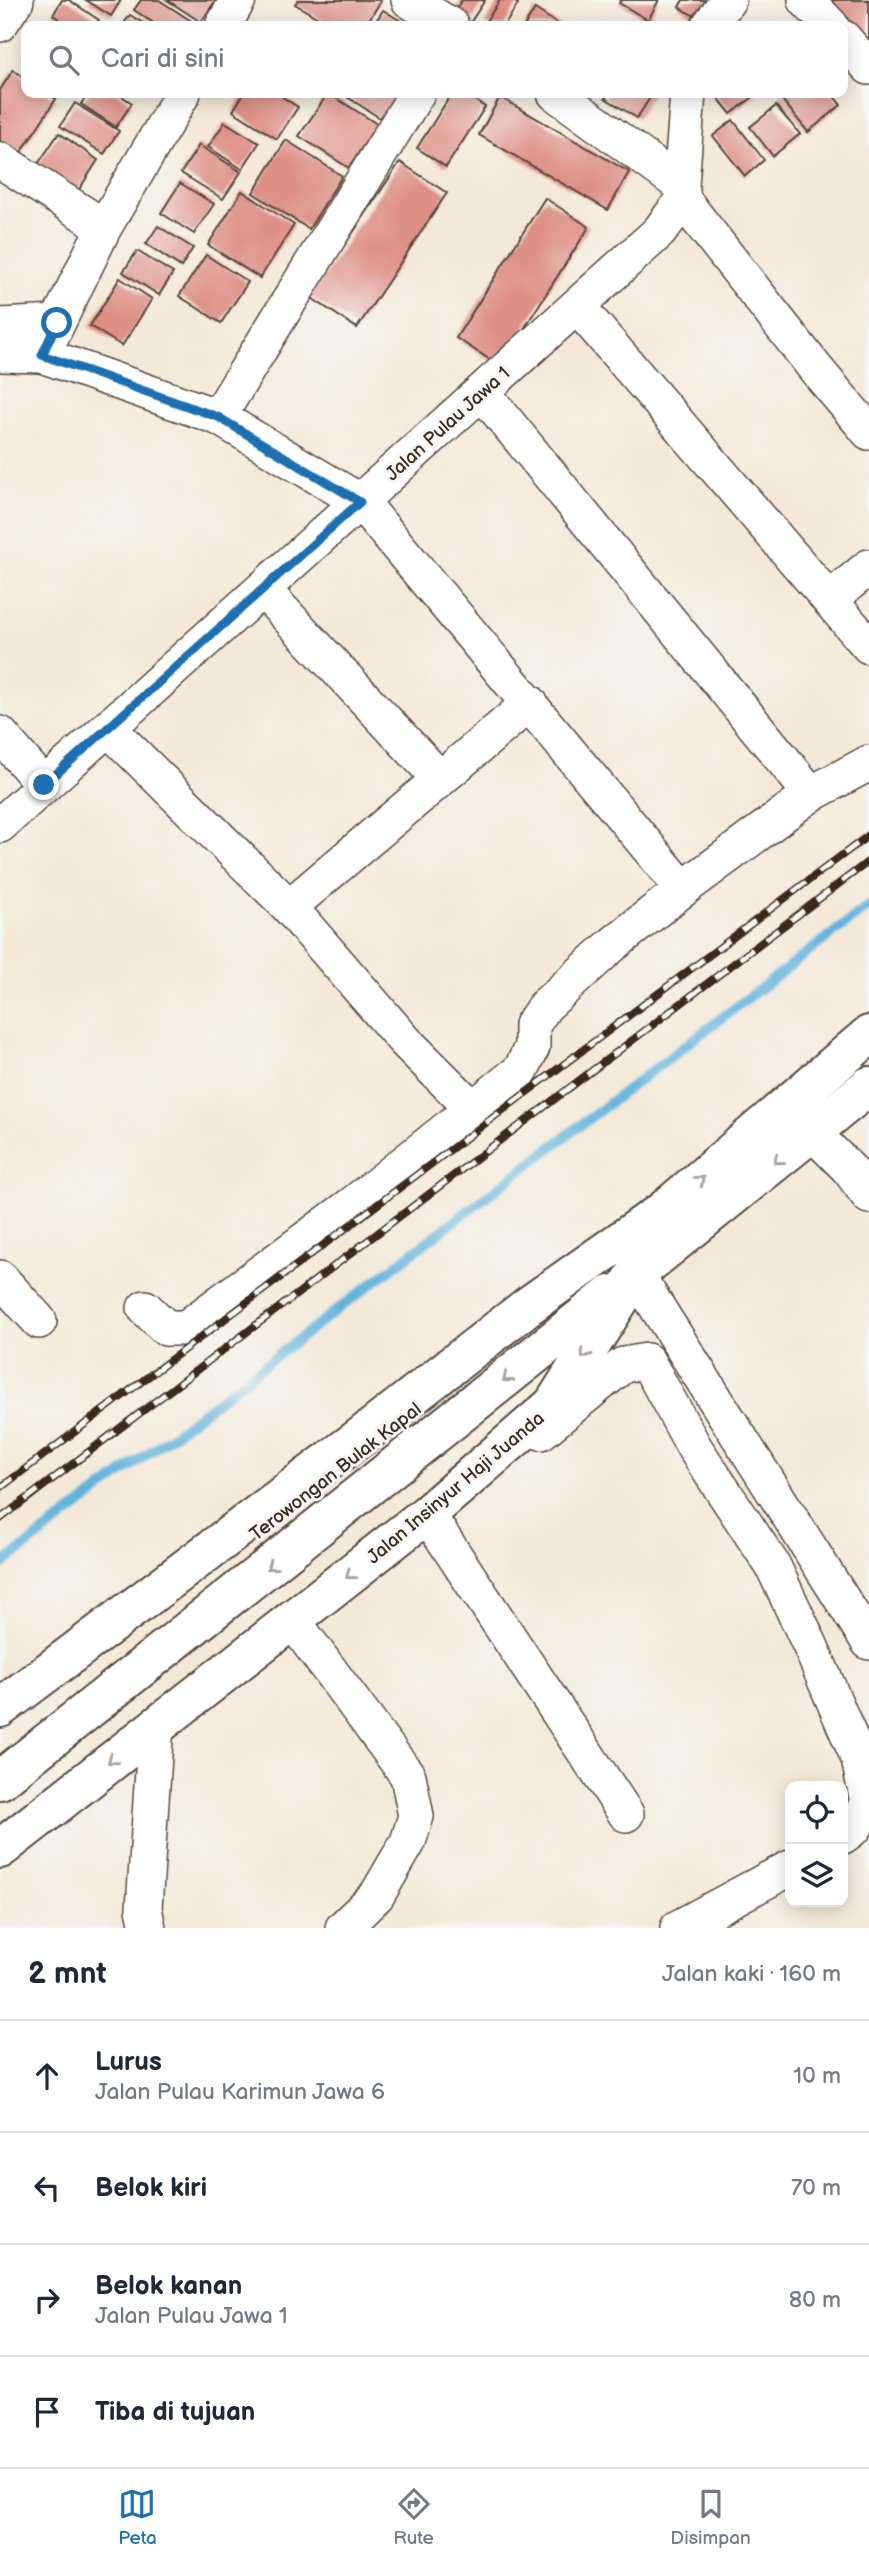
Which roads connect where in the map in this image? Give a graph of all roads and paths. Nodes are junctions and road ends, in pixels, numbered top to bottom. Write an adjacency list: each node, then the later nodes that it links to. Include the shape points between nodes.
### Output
1 (16, 0): 10 (street)
2 (238, 0): 6 (street)
3 (409, 0): 7 (street)
4 (727, 0): 8 (street)
5 (806, 0): 9 (street)
6 (226, 21)
7 (443, 21)
8 (712, 21)
9 (826, 21)
10 (0, 24)
11 (848, 43): 12 (street)
12 (869, 66)
13 (180, 98): 19 (street)
14 (415, 98): 26 (street)
15 (561, 98): 18 (street)
16 (688, 98): 18 (street)
17 (0, 160): 19 (street)
18 (682, 192): 20 (street, Jalan Pulau Jawa 1, via 659,232); 27 (street)
19 (104, 227): 21 (street)
20 (577, 306): 25 (street, Jalan Pulau Jawa 1); 31 (street)
21 (57, 323): 22 (street); 24 (street)
22 (0, 326)
23 (0, 354): 24 (street)
24 (42, 355): 26 (street)
25 (482, 392): 28 (street, Jalan Pulau Jawa 1); 39 (street)
26 (218, 417): 28 (street)
27 (869, 432)
28 (360, 502): 30 (street, Jalan Pulau Jawa 1); 33 (street)
29 (869, 567): 31 (street)
30 (263, 590): 34 (street, Jalan Pulau Jawa 1); 37 (street)
31 (830, 599): 32 (street)
32 (869, 646)
33 (530, 703): 37 (street); 41 (street)
34 (108, 728): 38 (street, Jalan Pulau Jawa 1); 42 (street)
35 (0, 734): 38 (street)
36 (869, 763): 39 (street)
37 (440, 779): 42 (street)
38 (44, 785): 40 (street, Jalan Pulau Jawa 1)
39 (811, 794): 41 (street)
40 (0, 825)
41 (683, 889): 45 (street, via 545,1006 532,1025 531,1047 521,1070)
42 (289, 907): 45 (street, via 405,1041)
43 (869, 1035): 48 (highway, one-way to 43)
44 (869, 1086): 46 (highway, Jalan Insinyur Haji Juanda)
45 (473, 1109): 51 (street, via 186,1328 166,1328)
46 (812, 1132): 47 (street); 49 (highway, Jalan Insinyur Haji Juanda, one-way to 49)
47 (869, 1196)
48 (664, 1210): 56 (highway, via 528,1306); 57 (highway, Terowongan Bulak Kapal, via 368,1447)
49 (636, 1274): 53 (highway, Jalan Insinyur Haji Juanda, one-way to 53, via 553,1405); 55 (street); 59 (highway, Terowongan Bulak Kapal, one-way to 59)
50 (0, 1278): 52 (street)
51 (145, 1308)
52 (39, 1321)
53 (430, 1517): 54 (highway, Jalan Insinyur Haji Juanda, one-way to 54); 60 (street); 61 (street, via 623,1365 647,1361 694,1447 773,1566 859,1759 868,1801)
54 (292, 1621): 58 (highway, Jalan Insinyur Haji Juanda); 65 (street, via 408,1776 416,1816 408,1842 377,1895)
55 (869, 1642)
56 (0, 1708)
57 (0, 1724)
58 (156, 1726): 62 (highway, Jalan Insinyur Haji Juanda, one-way to 62); 64 (street, via 145,1908)
59 (0, 1780)
60 (626, 1814)
61 (848, 1832)
62 (0, 1849)
63 (785, 1871): 66 (street)
64 (148, 1928)
65 (343, 1928)
66 (678, 1928)

